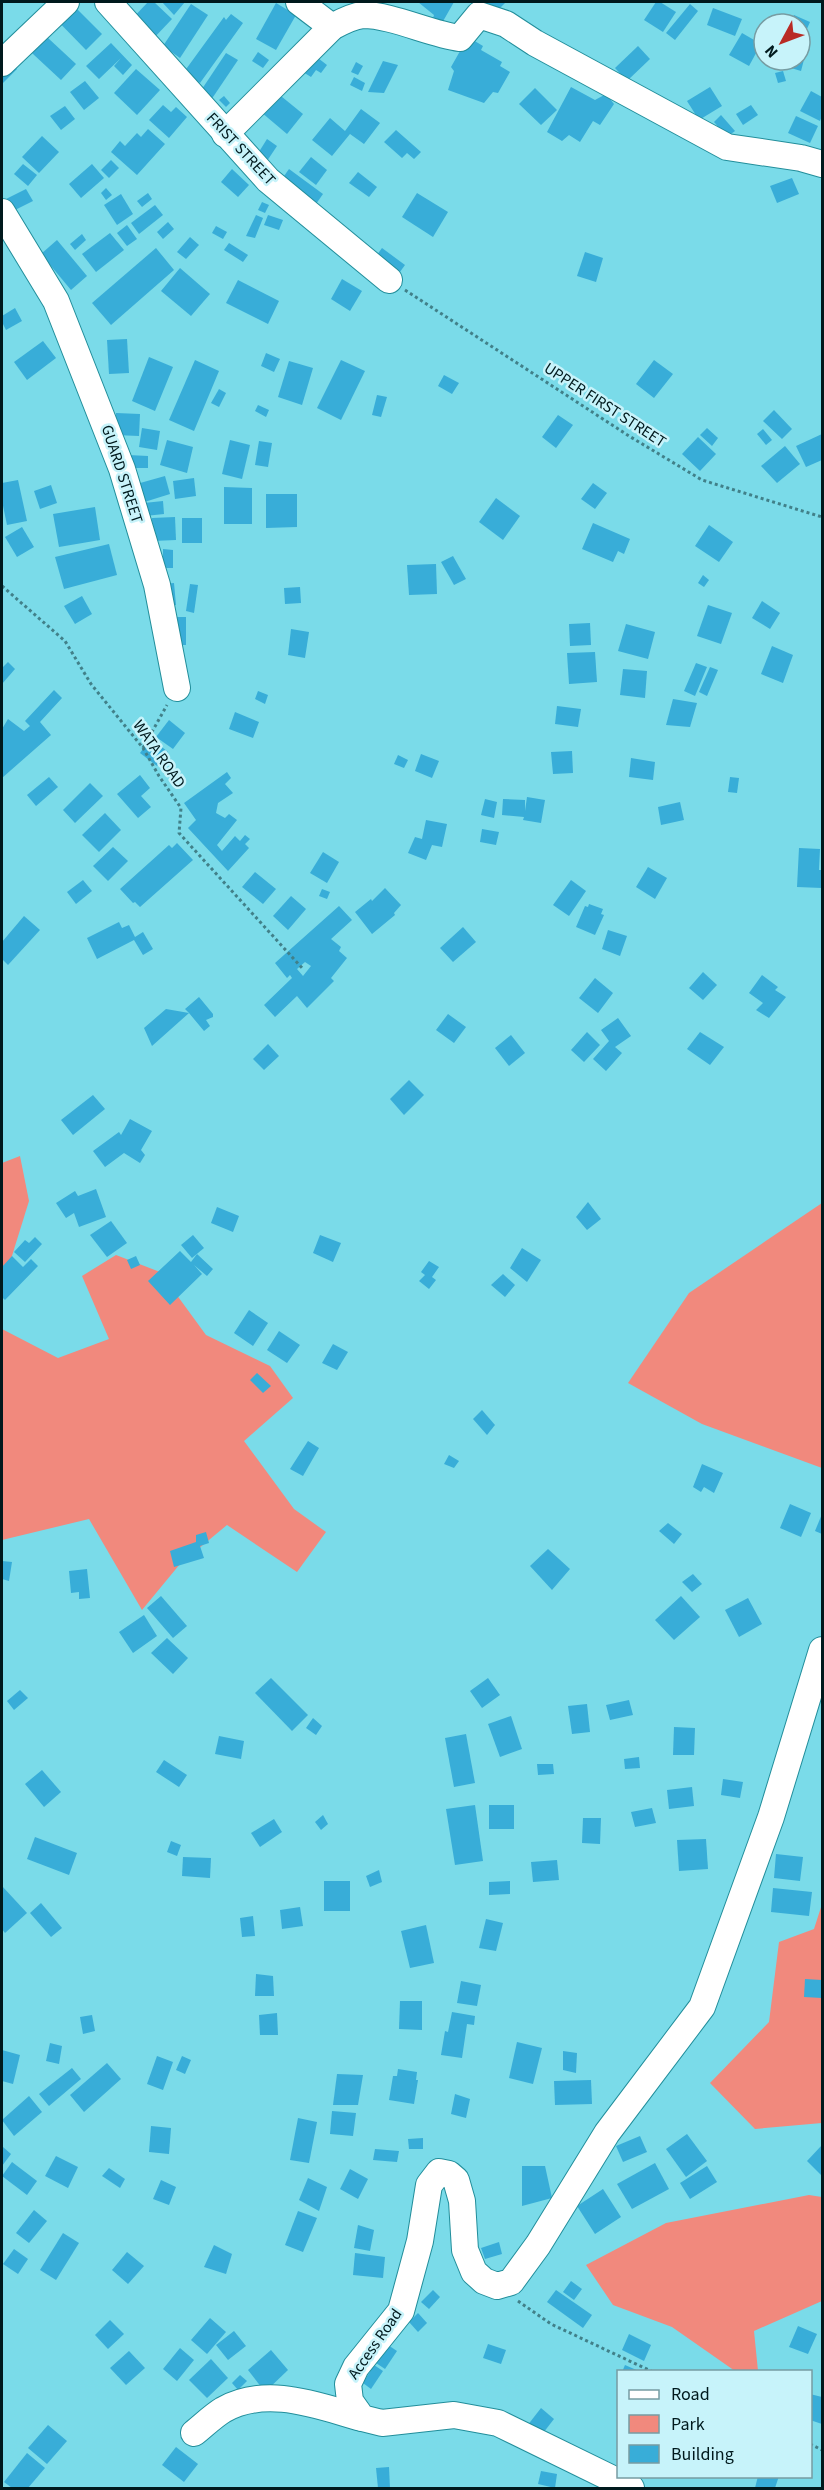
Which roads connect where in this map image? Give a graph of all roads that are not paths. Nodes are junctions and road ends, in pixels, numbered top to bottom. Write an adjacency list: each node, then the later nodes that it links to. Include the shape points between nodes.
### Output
1 (66, 2): 5 (street)
2 (108, 2): 6 (street, FRIST STREET)
3 (299, 2): 4 (street)
4 (332, 27): 6 (street); 7 (street, via 362,15 460,39 476,16 492,19 727,147)
5 (2, 63)
6 (225, 134): 9 (street, FRIST STREET, via 268,180)
7 (822, 164)
8 (2, 212): 10 (street, GUARD STREET, via 56,301 115,449 157,585)
9 (389, 280)
10 (177, 688)
11 (822, 1650): 12 (street, Access Road, via 771,1817 702,2007 607,2133 511,2282 497,2286 474,2272 465,2250 462,2200 456,2180 439,2172 429,2185 420,2241 401,2312 356,2367 348,2384 350,2401)
12 (362, 2418): 13 (street, via 296,2400 264,2399 222,2410); 14 (street, via 382,2423 454,2415 498,2423)
13 (194, 2433)
14 (631, 2488)

